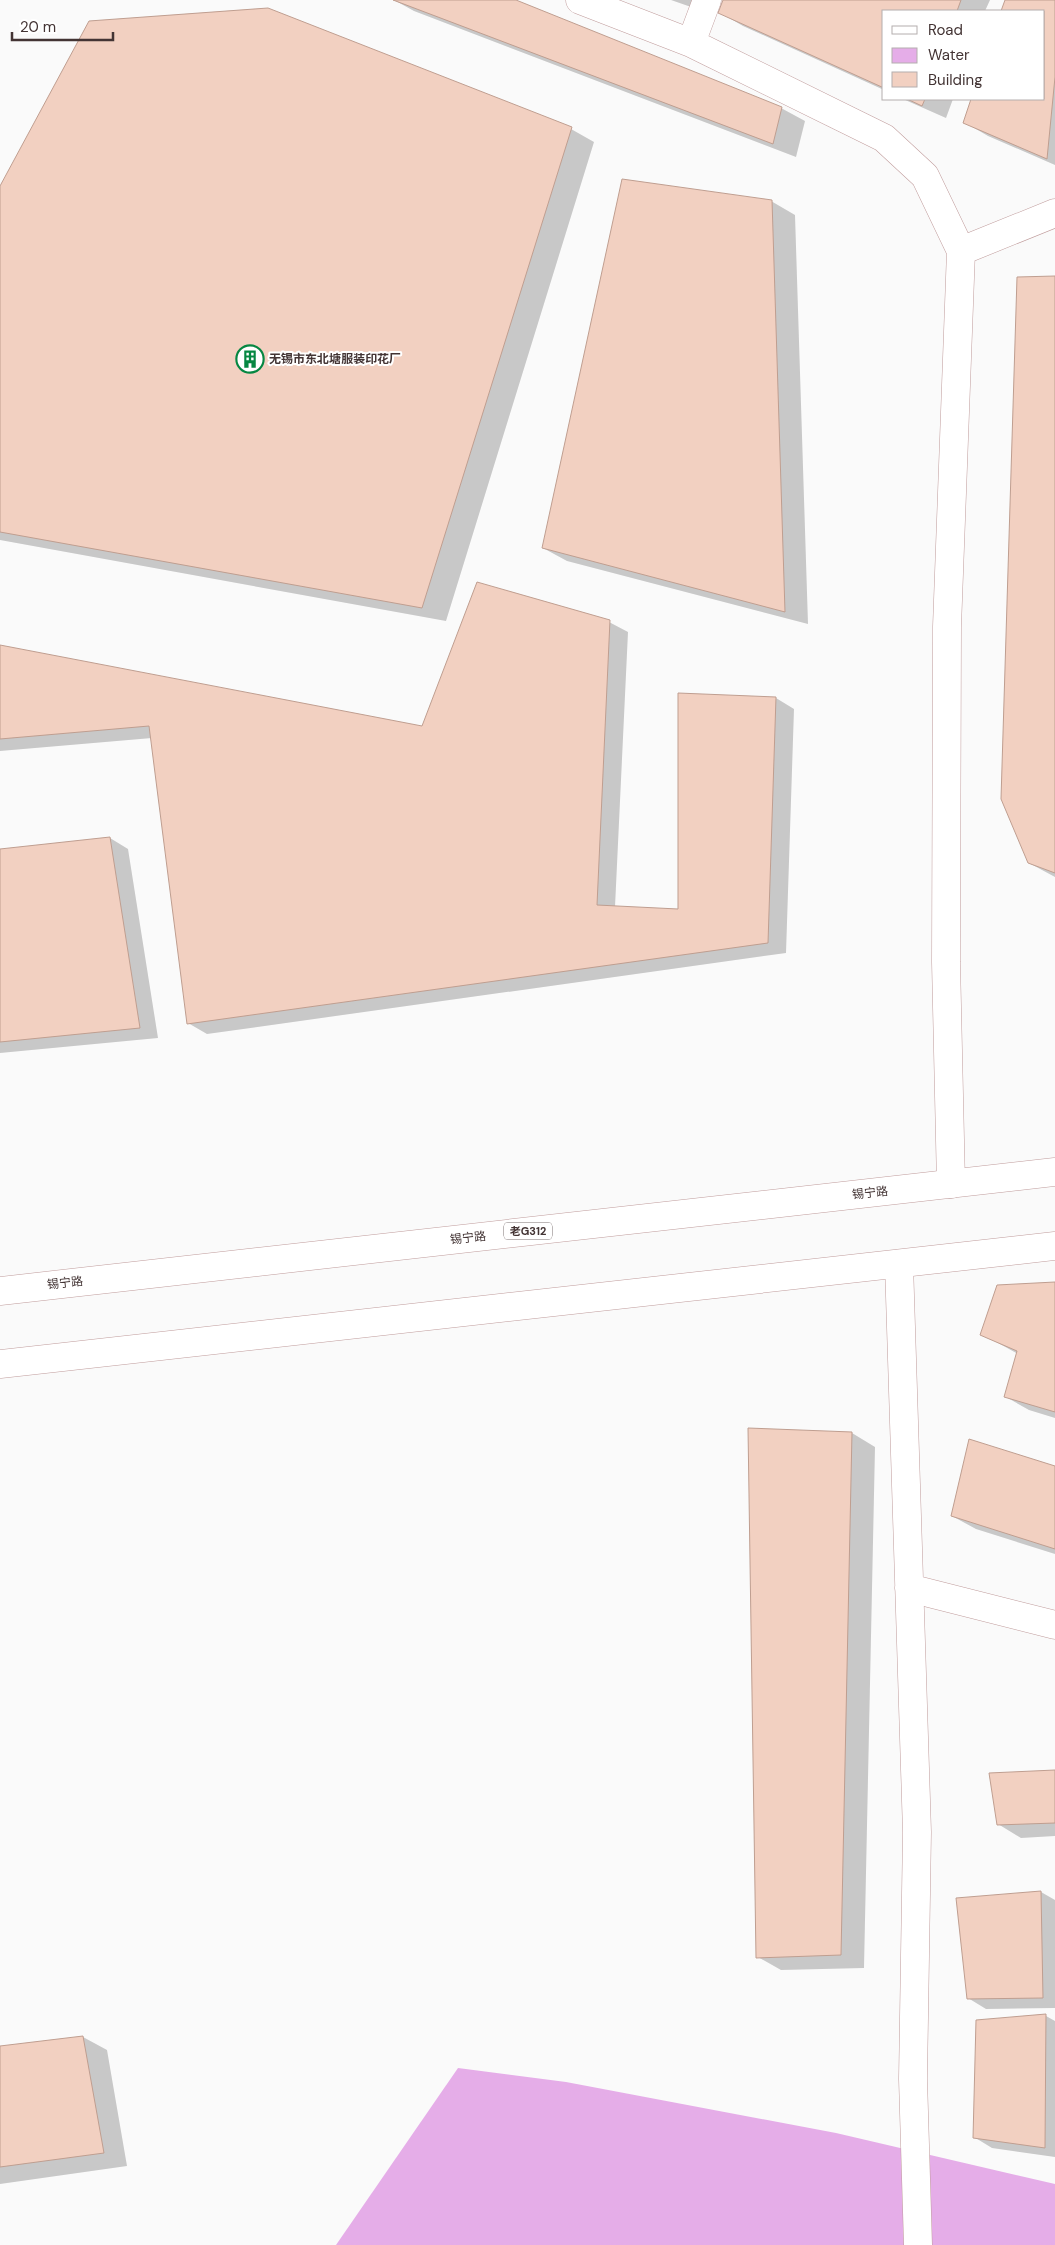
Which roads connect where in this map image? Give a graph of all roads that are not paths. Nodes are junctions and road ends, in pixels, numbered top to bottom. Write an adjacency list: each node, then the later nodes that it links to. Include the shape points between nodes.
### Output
1 (580, 0): 3 (street)
2 (707, 0): 3 (street)
3 (691, 43): 5 (street, via 884,138 925,176)
4 (1055, 212): 5 (street)
5 (961, 251): 7 (street, via 947,636 946,962)
6 (1055, 1172): 7 (street, 锡宁路 / 老G312)
7 (951, 1184): 10 (street, 锡宁路 / 老G312)
8 (1055, 1246): 9 (street)
9 (899, 1264): 11 (street); 12 (street)
10 (0, 1291)
11 (0, 1364)
12 (909, 1588): 13 (street); 14 (street, via 917,1832 913,2079)
13 (1055, 1625)
14 (918, 2245)

